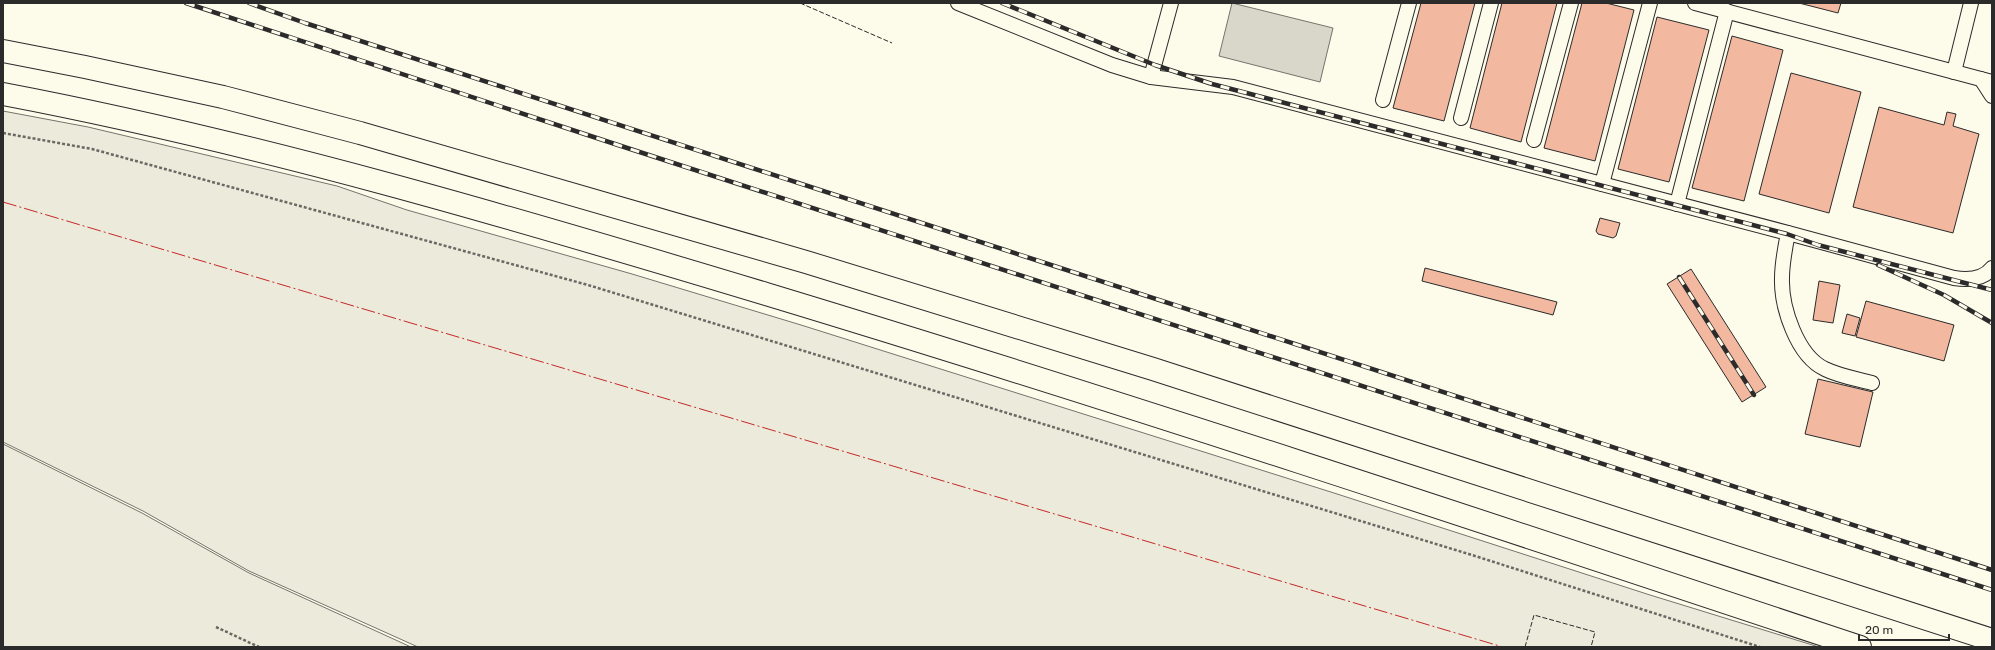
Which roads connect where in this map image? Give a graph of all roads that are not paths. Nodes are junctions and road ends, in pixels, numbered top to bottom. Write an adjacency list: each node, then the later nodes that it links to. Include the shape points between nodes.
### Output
1 (958, 3): 12 (lane, via 1112,65)
2 (1171, 3): 12 (lane)
3 (1409, 3): 16 (lane)
4 (1491, 3): 17 (lane)
5 (1571, 3): 18 (lane)
6 (1650, 3): 19 (lane)
7 (1695, 3): 9 (lane)
8 (1971, 3): 11 (lane)
9 (1727, 11): 11 (lane); 20 (lane)
10 (3, 51): 24 (highway, via 223,97 360,132 806,262 1153,369)
11 (1954, 72): 13 (lane)
12 (1151, 77): 19 (lane, via 1233,87)
13 (1987, 81): 15 (lane)
14 (3, 94): 25 (highway, via 94,111 242,146 405,189 642,257 961,353)
15 (1992, 96)
16 (1383, 100)
17 (1461, 118)
18 (1534, 140)
19 (1602, 184): 20 (lane)
20 (1677, 204): 21 (lane)
21 (1788, 233): 22 (lane, via 1954,278 1973,279); 23 (lane, via 1782,279 1783,298 1797,338 1810,358 1824,369)
22 (1992, 268)
23 (1872, 383)
24 (1992, 640)
25 (1860, 647)

